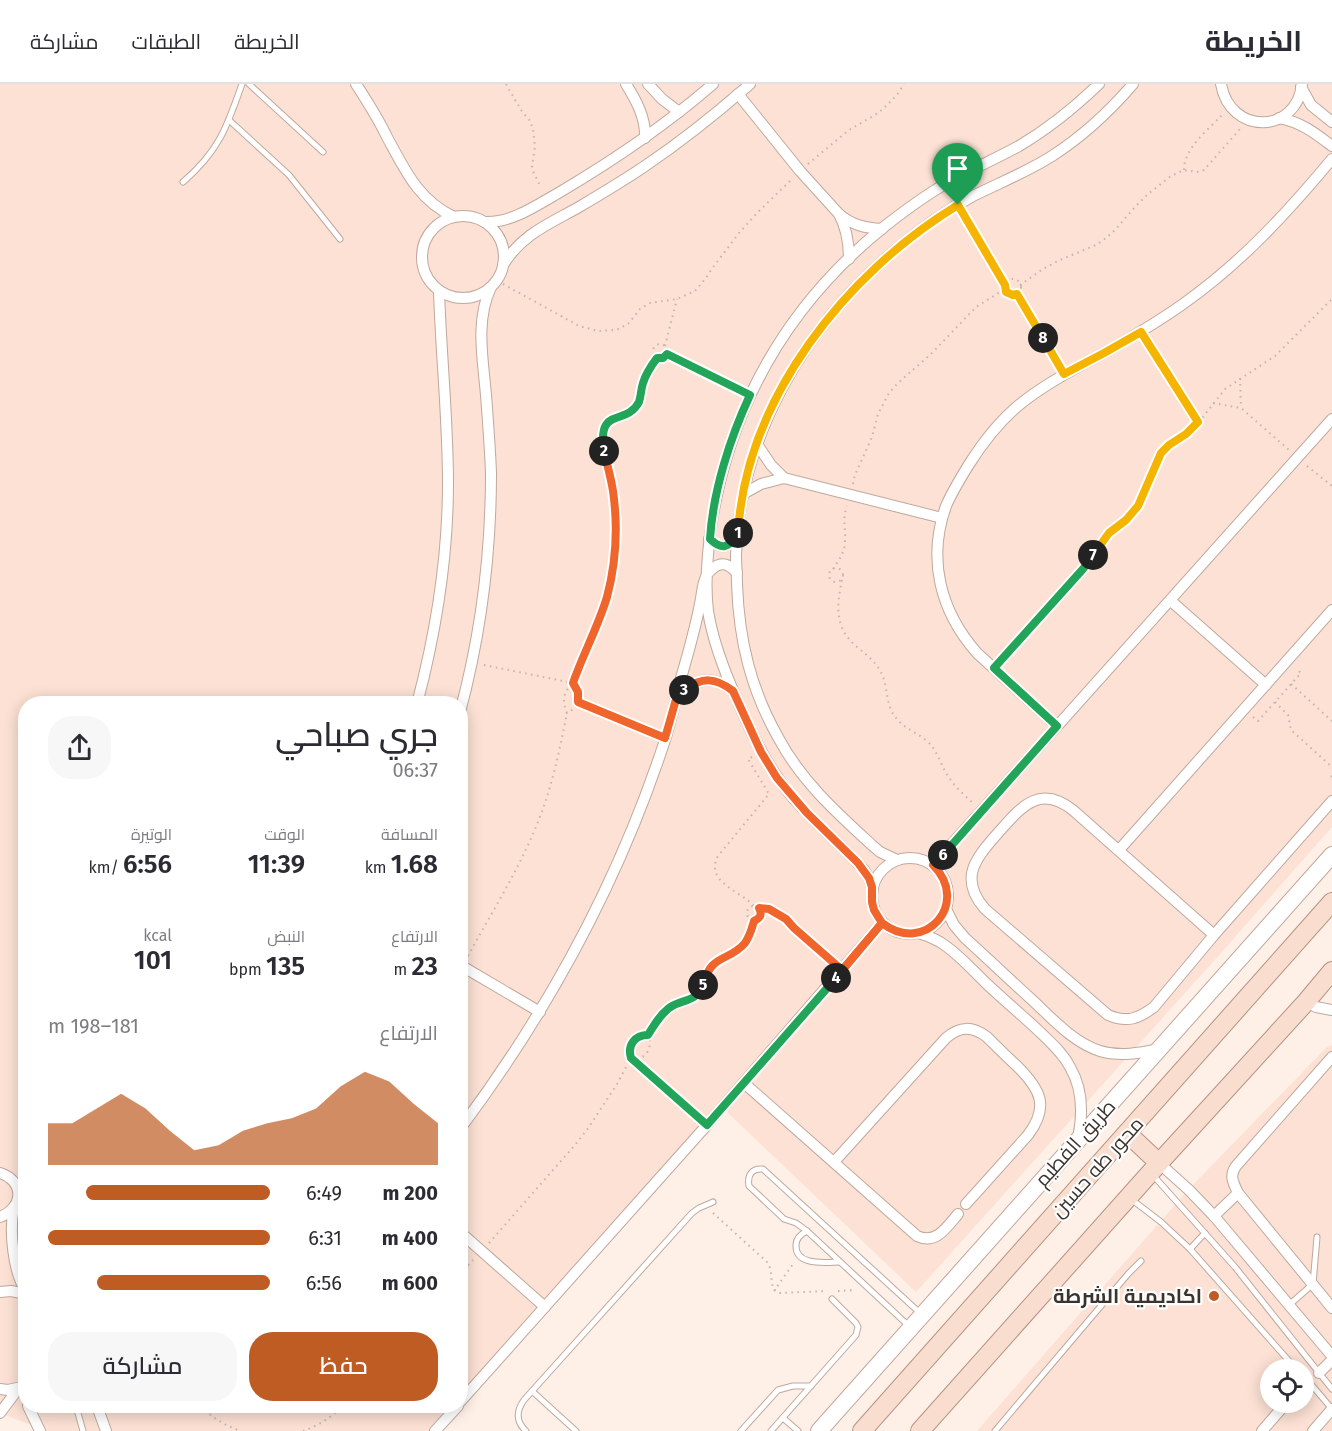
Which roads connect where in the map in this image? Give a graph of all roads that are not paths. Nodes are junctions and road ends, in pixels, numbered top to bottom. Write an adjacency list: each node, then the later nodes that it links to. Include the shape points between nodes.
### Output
1 (242, 84): 15 (lane)
2 (249, 84): 19 (lane)
3 (356, 84): 23 (street, via 411,182 435,206)
4 (626, 84): 17 (street, via 639,106)
5 (648, 84): 13 (street)
6 (713, 84): 13 (street)
7 (750, 84): 12 (street)
8 (1099, 84): 25 (street, via 1067,113 1020,146 954,179)
9 (1133, 84): 32 (street, via 1106,114 1070,144 958,205 889,255 853,290 810,342 784,382)
10 (1221, 84): 14 (street, via 1223,96 1238,115 1258,123)
11 (1301, 86): 14 (street, via 1294,105); 16 (street, via 1311,105)
12 (738, 94): 22 (street); 28 (street, via 646,166 535,231)
13 (679, 112): 17 (street)
14 (1280, 118): 18 (street, via 1304,125)
15 (229, 120): 21 (lane, via 215,148); 26 (lane, via 289,175)
16 (1332, 122)
17 (645, 138): 24 (street, via 516,216)
18 (1332, 146)
19 (323, 152)
20 (1332, 159): 35 (street, via 1252,248 1207,287 1141,332 1064,374 1022,403 974,456)
21 (183, 182)
22 (838, 214): 25 (street, via 862,227); 27 (street, via 848,238)
23 (454, 217): 24 (street); 30 (street, via 431,231 424,243 423,269)
24 (485, 222): 28 (street, via 499,236)
25 (882, 229): 27 (street)
26 (340, 239)
27 (849, 259): 37 (street, via 824,283 788,329 761,372 732,440)
28 (503, 265): 29 (street)
29 (494, 284): 30 (street, via 466,299); 45 (street, via 487,297 481,336 489,428 487,562)
30 (439, 291): 44 (street, via 447,524 439,596)
31 (1332, 419): 40 (street)
32 (757, 444): 33 (street); 34 (street)
33 (784, 478): 34 (street); 35 (street)
34 (744, 494): 36 (street)
35 (942, 519): 47 (street, via 939,580 949,612 977,653)
36 (738, 537): 37 (street, via 723,547); 38 (street)
37 (710, 539): 39 (street)
38 (737, 573): 39 (street, via 725,563); 51 (street, via 738,613 746,658 760,701 780,742 826,802 880,852)
39 (706, 575): 43 (street, via 708,611 724,673); 46 (street)
40 (1171, 601): 42 (street); 47 (street)
41 (1332, 610): 42 (street)
42 (1266, 685): 49 (street)
43 (733, 691): 46 (street, via 714,680 704,680 693,683); 53 (street, via 777,778 858,863)
44 (419, 696)
45 (464, 696)
46 (677, 696): 63 (street, via 634,824 605,892)
47 (1057, 726): 52 (street)
48 (1332, 801): 58 (street)
49 (1119, 850): 58 (street); 58 (street, via 1065,803 1053,799 1030,802 980,854 972,872 974,892 985,909 1100,1009 1125,1020 1143,1016 1154,1007)
50 (1332, 855): 64 (street, طريق الفطيم)
51 (897, 860): 52 (street, via 916,858); 53 (street, via 881,870)
52 (933, 865): 55 (street, via 948,890)
53 (872, 887): 56 (street, via 874,910)
54 (1332, 902): 68 (main road, محور طه حسين)
55 (946, 909): 57 (street, via 935,924); 64 (street, via 965,938 1078,1040 1111,1054)
56 (882, 923): 57 (street, via 899,933); 66 (street)
57 (918, 933): 69 (street, via 951,951 1062,1055 1081,1094)
58 (1214, 935)
59 (468, 970): 63 (street)
60 (1332, 971): 61 (main road)
61 (1306, 1002): 62 (street); 71 (main road)
62 (1332, 1010)
63 (540, 1012): 67 (street)
64 (1160, 1049): 69 (street, طريق الفطيم)
65 (1332, 1057): 76 (street, via 1236,1166 1231,1179)
66 (744, 1083): 70 (street); 102 (street)
67 (468, 1117)
68 (1128, 1133): 71 (main road); 135 (main road, محور طه حسين)
69 (1077, 1140): 104 (street, طريق الفطيم)
70 (834, 1162): 81 (street, via 946,1038 953,1032 971,1029 987,1037 1029,1078 1037,1089 1040,1113 1028,1135); 82 (street, via 921,1238 937,1236)
71 (1155, 1168): 77 (main road); 84 (street); 87 (lane)
72 (0, 1173): 74 (street)
73 (18, 1179): 74 (street)
74 (12, 1180): 75 (street)
75 (18, 1189)
76 (1238, 1193): 84 (street); 97 (street)
77 (1129, 1197): 91 (lane); 136 (main road)
78 (18, 1202): 83 (street)
79 (713, 1202): 114 (lane, via 692,1213)
80 (18, 1204): 95 (street, via 11,1224)
81 (966, 1204)
82 (958, 1214)
83 (0, 1216)
84 (1215, 1216): 101 (street)
85 (829, 1230): 86 (lane, via 763,1169 750,1173 749,1186 784,1219); 90 (lane); 94 (lane)
86 (807, 1231): 90 (lane); 92 (lane, via 796,1244 799,1256 811,1261)
87 (1205, 1233): 91 (lane); 108 (lane)
88 (1317, 1237): 97 (lane)
89 (468, 1239): 102 (street)
90 (818, 1241): 92 (lane)
91 (1190, 1249): 107 (lane)
92 (842, 1262): 96 (lane)
93 (1141, 1262): 137 (lane)
94 (870, 1268): 96 (lane); 104 (lane)
95 (18, 1276)
96 (860, 1279): 105 (lane)
97 (1313, 1284): 101 (lane); 103 (street)
98 (0, 1292): 99 (street)
99 (18, 1292)
100 (832, 1299): 109 (lane, via 856,1323 858,1332)
101 (1289, 1305): 106 (street)
102 (545, 1307): 116 (street)
103 (1332, 1308)
104 (922, 1314): 105 (street, طريق الفطيم)
105 (911, 1328): 134 (street, طريق الفطيم)
106 (1332, 1358): 108 (street)
107 (1287, 1359)
108 (1319, 1373): 112 (lane)
109 (811, 1386): 124 (lane); 131 (lane, via 778,1390)
110 (0, 1389): 111 (street)
111 (18, 1389)
112 (1332, 1389)
113 (1314, 1390): 117 (lane)
114 (532, 1391): 129 (lane, via 518,1413 520,1426); 130 (lane)
115 (18, 1394): 118 (street)
116 (468, 1394)
117 (1332, 1409): 139 (street)
118 (0, 1413)
119 (31, 1413): 125 (street)
120 (78, 1413): 126 (lane)
121 (100, 1413): 127 (street)
122 (451, 1413): 128 (street)
123 (1278, 1413): 138 (street)
124 (783, 1418): 132 (lane); 133 (lane)
125 (40, 1431)
126 (83, 1431)
127 (106, 1431)
128 (435, 1431)
129 (526, 1431)
130 (576, 1431)
131 (741, 1431)
132 (771, 1431)
133 (798, 1431)
134 (819, 1431)
135 (862, 1431)
136 (920, 1431)
137 (995, 1431)
138 (1262, 1431)
139 (1313, 1431)

